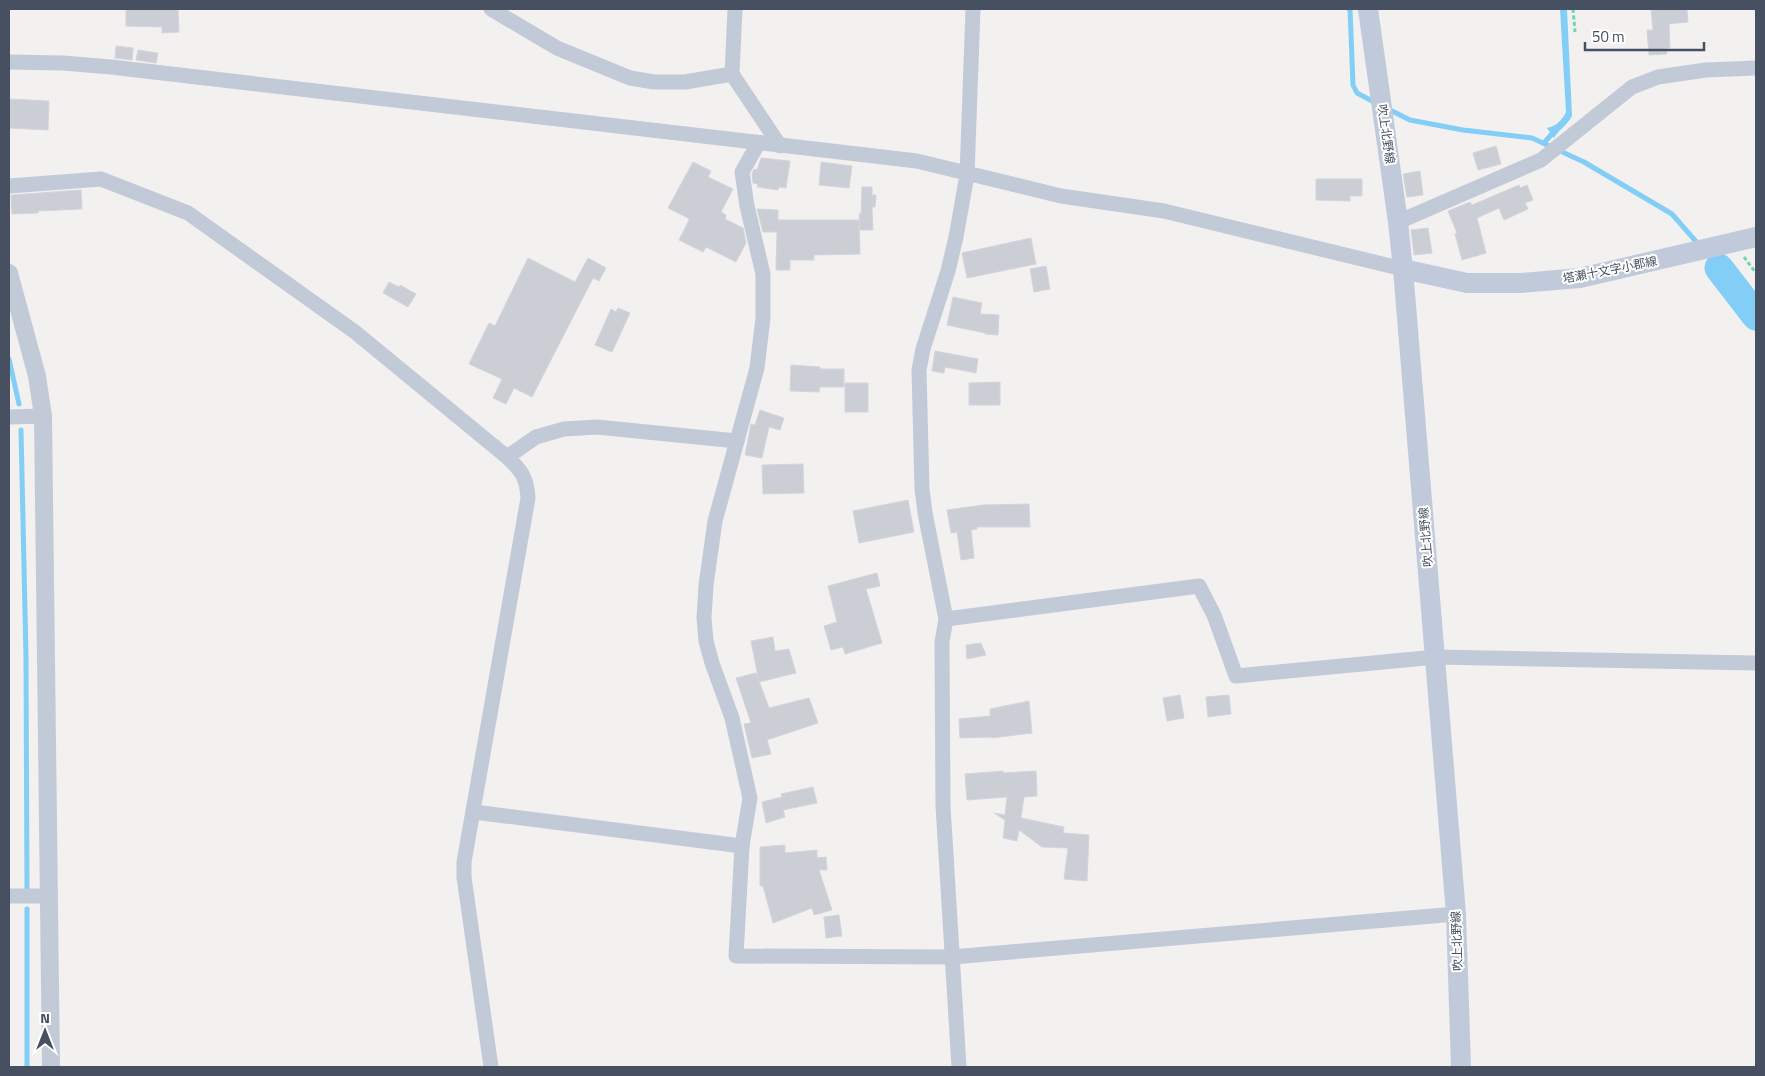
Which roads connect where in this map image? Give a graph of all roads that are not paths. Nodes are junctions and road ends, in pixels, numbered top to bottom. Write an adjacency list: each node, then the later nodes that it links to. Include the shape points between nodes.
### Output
1 (491, 9): 7 (street, via 557,48 630,78 685,82)
2 (735, 9): 7 (street)
3 (973, 9): 10 (street)
4 (1368, 9): 12 (main road, 吹上北野線)
5 (9, 62): 8 (street, via 121,68)
6 (1756, 68): 12 (street, via 1706,70 1658,77 1632,87 1541,160)
7 (732, 74): 9 (street)
8 (758, 144): 9 (street); 18 (street, via 742,172 763,274 763,318 757,368)
9 (780, 146): 10 (street, via 917,162)
10 (967, 175): 14 (street, via 1061,196 1164,212); 20 (street, via 948,271 922,349 919,370 924,513)
11 (9, 186): 19 (street, via 101,179 188,213 354,332)
12 (1398, 222): 14 (main road, 吹上北野線)
13 (1756, 237): 14 (main road, 塔瀬十文字小郡線, via 1580,278 1467,283)
14 (1403, 269): 21 (main road, 吹上北野線)
15 (9, 273): 16 (street, via 37,376)
16 (42, 416): 17 (street); 26 (street)
17 (9, 417)
18 (737, 441): 19 (street, via 597,426 564,429 536,437); 24 (street, via 715,521 704,618 706,641 732,718 750,798)
19 (507, 457): 23 (street, via 528,483 528,498)
20 (946, 619): 21 (street, via 1199,586 1214,615 1236,676); 28 (street, via 942,642 943,806)
21 (1436, 657): 22 (street); 27 (main road, 吹上北野線)
22 (1756, 663)
23 (474, 812): 24 (street); 30 (street, via 464,878)
24 (742, 846): 28 (street, via 736,956)
25 (9, 896): 26 (street)
26 (50, 896): 29 (street)
27 (1456, 914): 28 (street); 32 (main road, 吹上北野線)
28 (952, 957): 31 (street)
29 (51, 1067)
30 (491, 1067)
31 (959, 1067)
32 (1461, 1067)

